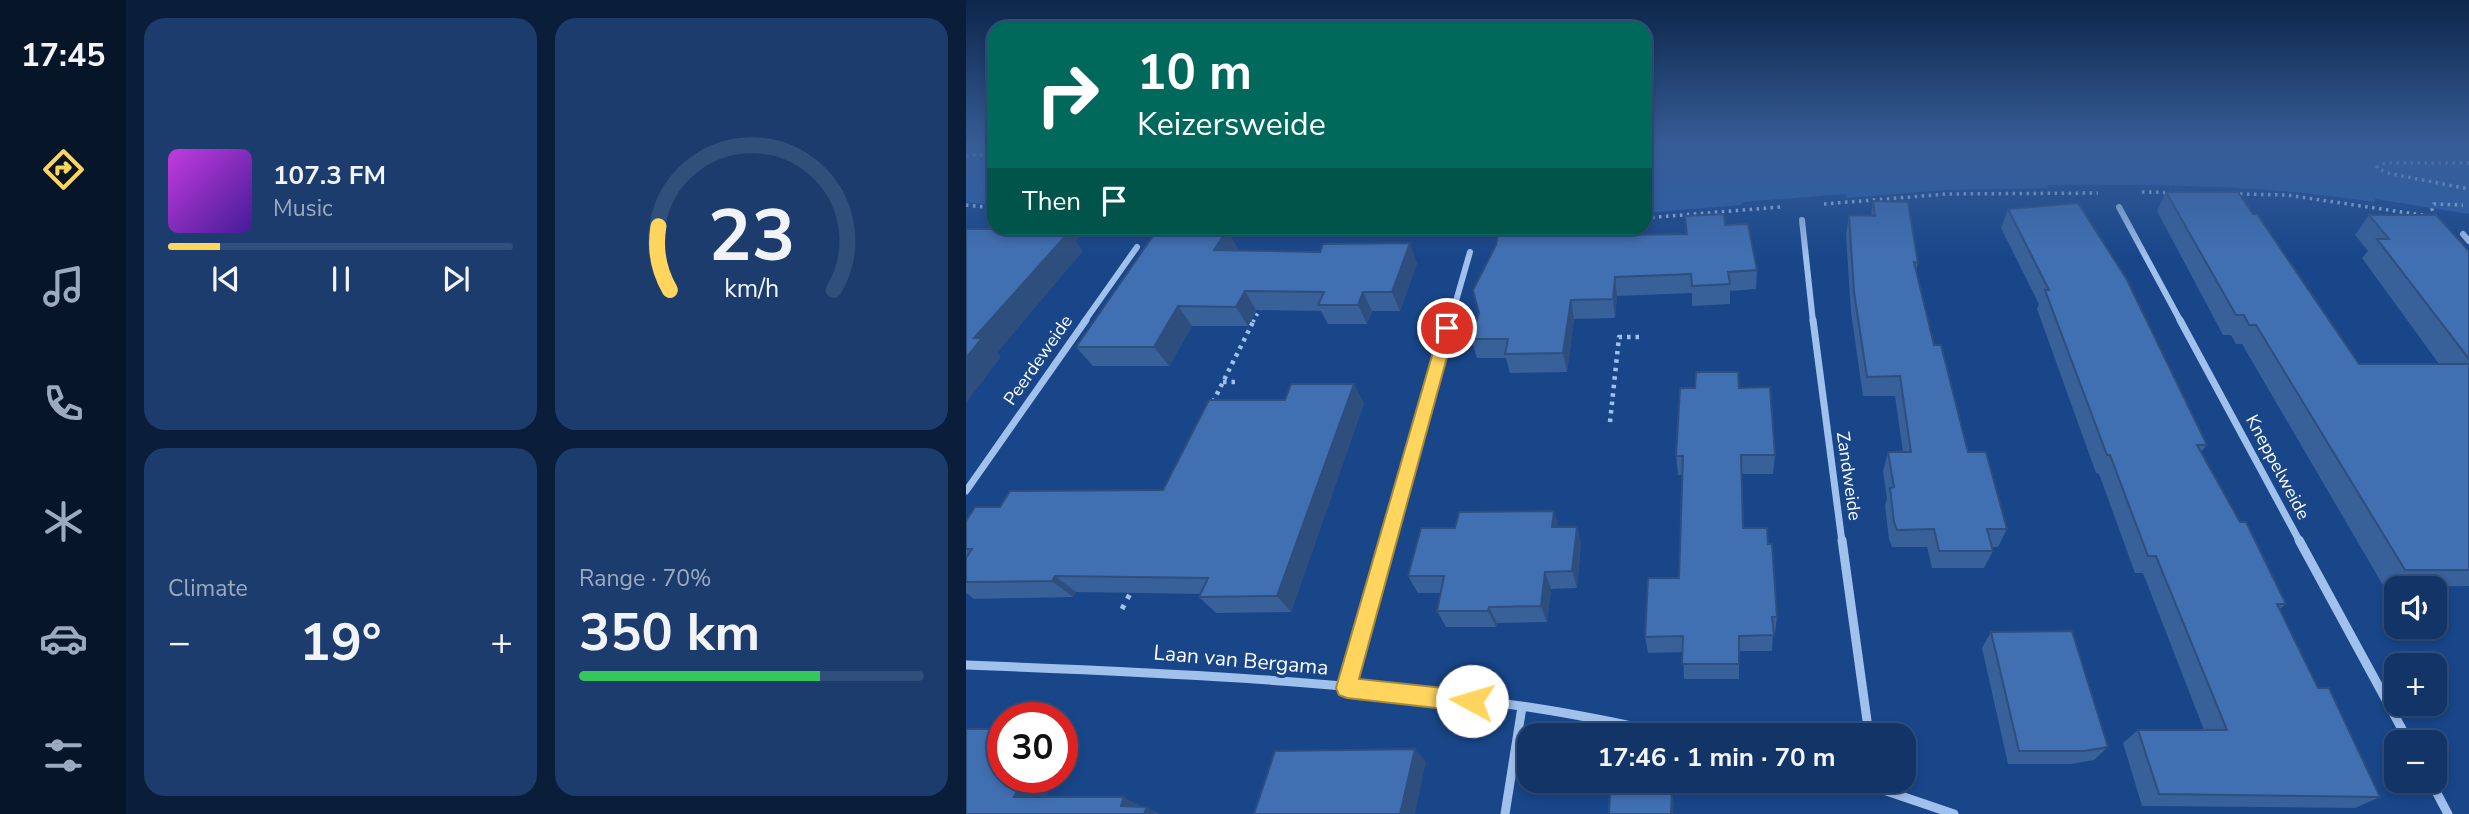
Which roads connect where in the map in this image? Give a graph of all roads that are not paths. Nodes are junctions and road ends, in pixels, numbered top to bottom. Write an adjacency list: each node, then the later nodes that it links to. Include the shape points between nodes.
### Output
1 (2119, 207): 13 (street, Kneppelweide)
2 (1802, 220): 12 (street, Zandweide)
3 (2463, 234): 4 (street)
4 (2469, 241)
5 (1137, 247): 7 (street, Peerdeweide)
6 (1470, 252): 9 (street)
7 (966, 491)
8 (966, 664): 9 (street, Laan van Bergama, via 1112,669)
9 (1347, 688): 10 (street, Laan van Bergama)
10 (1522, 707): 11 (street, Laan van Bergama); 16 (street)
11 (1611, 723)
12 (1867, 723)
13 (2402, 730)
14 (1900, 793): 17 (street)
15 (2437, 793): 18 (street)
16 (1505, 814)
17 (1954, 814)
18 (2448, 814)

